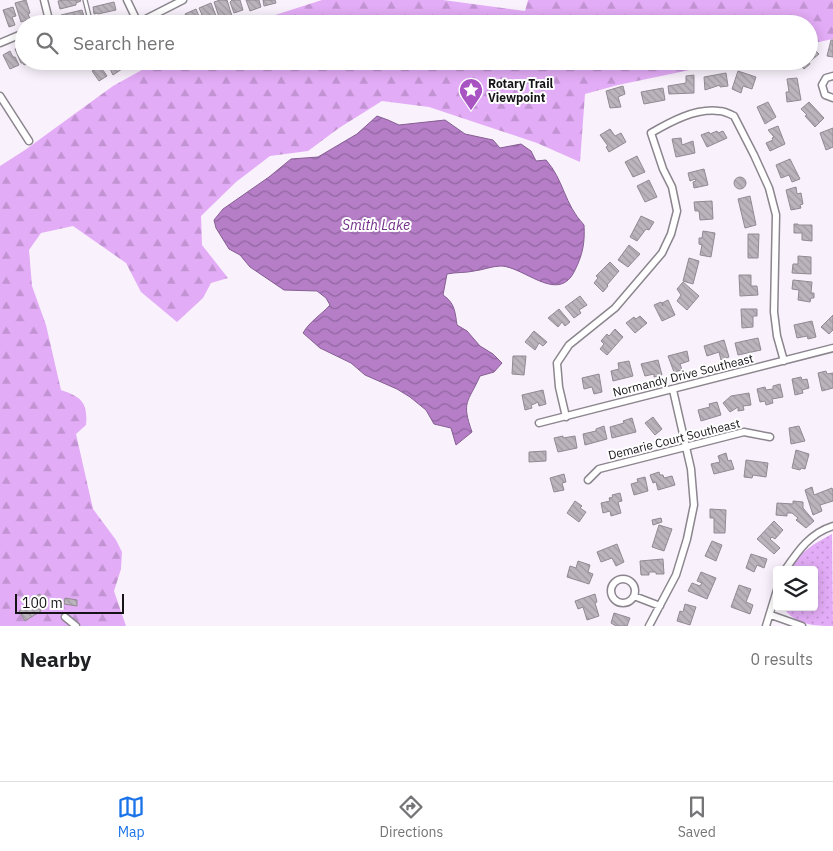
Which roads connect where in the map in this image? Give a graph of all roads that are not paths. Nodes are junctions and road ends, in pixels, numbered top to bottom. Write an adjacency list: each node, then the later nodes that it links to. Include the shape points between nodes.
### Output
1 (44, 0): 5 (street)
2 (85, 0): 6 (lane)
3 (127, 0): 7 (street)
4 (183, 0): 8 (street)
5 (48, 15)
6 (89, 15)
7 (134, 15)
8 (153, 15)
9 (15, 36): 10 (street)
10 (0, 42)
11 (833, 76): 13 (street, via 826,78 822,85 825,94)
12 (0, 96): 14 (street)
13 (833, 98)
14 (29, 141)
15 (833, 348): 16 (street, Normandy Drive Southeast)
16 (784, 361): 17 (street, Normandy Drive Southeast); 18 (street, via 774,312 776,216 769,188 734,116 719,111 696,113 651,133 676,203 671,234 662,253 615,308 569,345 557,363)
17 (673, 390): 18 (street, Normandy Drive Southeast); 21 (street)
18 (566, 417): 19 (street, Normandy Drive Southeast)
19 (539, 424)
20 (770, 437): 21 (street, Demarie Court Southeast, via 744,432)
21 (686, 447): 22 (street, Demarie Court Southeast, via 599,469); 26 (street, via 694,505 676,575)
22 (588, 480)
23 (833, 526): 24 (street, via 807,540)
24 (787, 566)
25 (634, 596): 26 (street)
26 (660, 606): 31 (street)
27 (773, 607): 28 (street)
28 (771, 615): 32 (street); 33 (street)
29 (65, 617): 30 (street)
30 (76, 626)
31 (649, 626)
32 (766, 626)
33 (802, 626)

